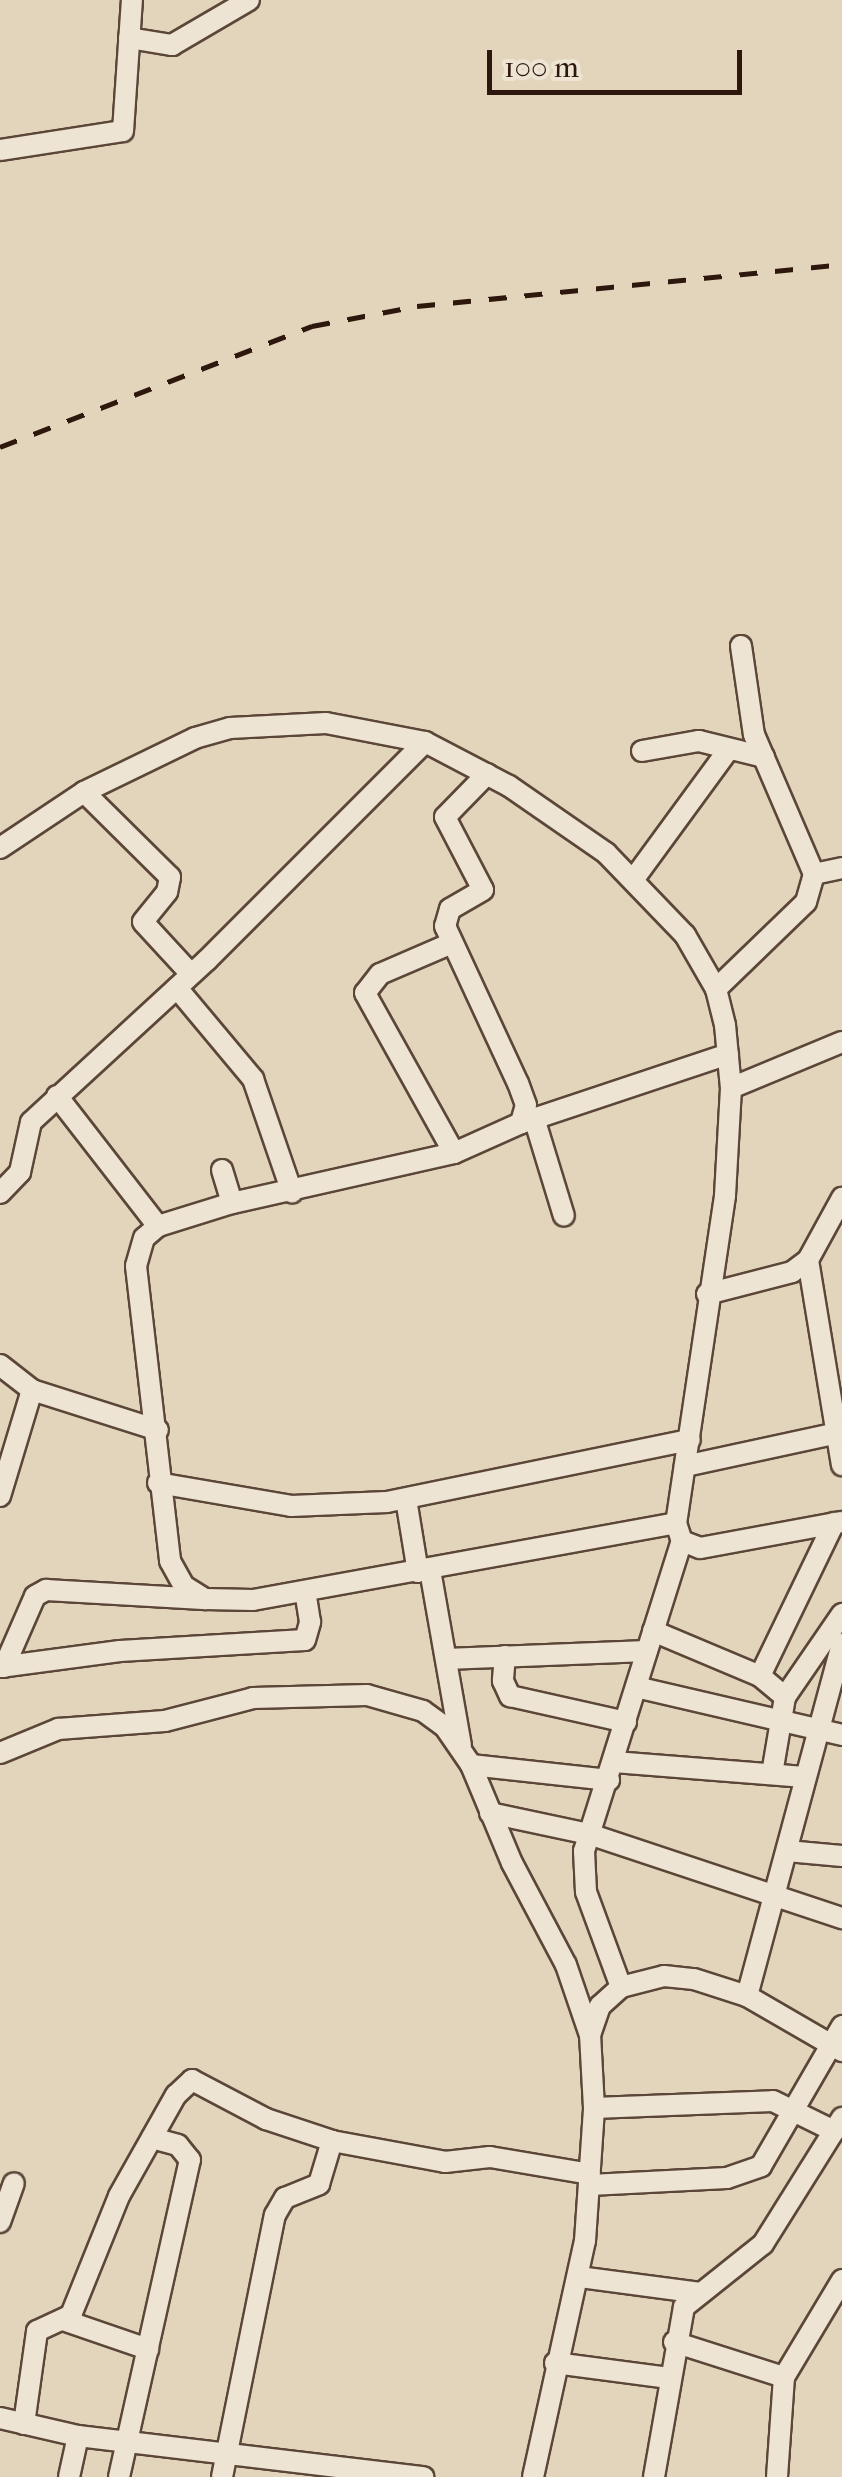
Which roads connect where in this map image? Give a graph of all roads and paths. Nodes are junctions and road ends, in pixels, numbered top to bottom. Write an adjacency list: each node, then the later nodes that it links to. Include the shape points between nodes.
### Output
1 (132, 0): 3 (street)
2 (249, 0): 3 (street, via 172,45)
3 (129, 38): 4 (street, via 123,131)
4 (0, 150)
5 (741, 646): 9 (street, via 748,714)
6 (425, 742): 10 (street); 11 (street, via 358,724 230,728); 17 (street)
7 (728, 750): 8 (street, via 699,741); 9 (street); 15 (street)
8 (642, 751)
9 (764, 757): 14 (street)
10 (486, 774): 15 (street, via 606,853); 16 (street, via 444,818 483,880 475,899 444,916)
11 (84, 792): 12 (street); 17 (street, via 170,877 143,922)
12 (0, 848)
13 (842, 868): 14 (street)
14 (814, 874): 18 (street, via 806,902)
15 (633, 880): 18 (street, via 685,935)
16 (452, 942): 23 (street, via 518,1083); 24 (street, via 380,974 365,993)
17 (184, 981): 22 (street); 26 (street, via 253,1079)
18 (716, 989): 20 (street)
19 (842, 1042): 21 (street)
20 (728, 1054): 21 (street); 23 (street)
21 (731, 1088): 33 (street, via 725,1196)
22 (58, 1096): 27 (street, via 31,1122 20,1172); 31 (street)
23 (528, 1120): 24 (street); 30 (street)
24 (454, 1153): 26 (street)
25 (222, 1170): 28 (street)
26 (292, 1192): 28 (street)
27 (0, 1193)
28 (232, 1204): 31 (street)
29 (840, 1205): 32 (street)
30 (564, 1216)
31 (158, 1226): 37 (street, via 144,1238 136,1266)
32 (808, 1260): 33 (street, via 792,1272); 35 (street)
33 (708, 1294): 39 (street)
34 (0, 1365): 36 (street)
35 (836, 1381): 38 (street)
36 (32, 1390): 37 (street); 43 (street)
37 (158, 1430): 42 (street)
38 (840, 1433): 40 (street); 41 (street)
39 (690, 1440): 41 (street); 44 (street)
40 (842, 1465)
41 (685, 1466): 46 (street)
42 (158, 1482): 44 (street, via 292,1506); 49 (street, via 170,1561 184,1586)
43 (0, 1496)
44 (406, 1499): 47 (street)
45 (838, 1523): 46 (street, via 700,1548); 56 (street)
46 (679, 1532): 47 (street, via 552,1541); 51 (street)
47 (424, 1571): 48 (street); 54 (street)
48 (305, 1592): 49 (street); 55 (street, via 306,1640 120,1651)
49 (205, 1599): 55 (street, via 46,1590 35,1596)
50 (842, 1614): 58 (street)
51 (650, 1641): 53 (street); 56 (street); 57 (street)
52 (842, 1644): 61 (street)
53 (505, 1656): 54 (street); 60 (street, via 510,1696)
54 (446, 1659): 64 (street)
55 (2, 1667)
56 (760, 1676): 58 (street)
57 (636, 1687): 59 (street); 60 (street)
58 (785, 1697): 59 (street)
59 (783, 1720): 61 (street); 66 (street)
60 (626, 1722): 65 (street)
61 (815, 1728): 62 (street); 67 (street)
62 (842, 1735)
63 (0, 1752): 64 (street, via 58,1729 166,1721 286,1695 395,1699 445,1727)
64 (466, 1757): 65 (street); 68 (street)
65 (611, 1771): 66 (street); 69 (street)
66 (772, 1774): 67 (street)
67 (804, 1776): 70 (street)
68 (490, 1813): 69 (street); 76 (street, via 566,1964)
69 (589, 1834): 72 (street); 74 (street, via 586,1892)
70 (787, 1851): 71 (street); 72 (street)
71 (842, 1856)
72 (776, 1899): 73 (street); 75 (street)
73 (842, 1918)
74 (621, 1988): 75 (street, via 664,1976); 76 (street, via 600,2006)
75 (747, 1996): 77 (street)
76 (590, 2035): 78 (street)
77 (839, 2041): 79 (street)
78 (594, 2108): 79 (street, via 738,2100); 83 (street)
79 (798, 2108): 80 (street); 83 (street, via 768,2158 745,2175)
80 (836, 2136): 88 (street, via 763,2244)
81 (152, 2138): 82 (street, via 192,2080 266,2119); 89 (street, via 108,2217); 91 (street, via 178,2145 190,2160)
82 (332, 2141): 83 (street, via 445,2162 490,2157); 99 (street, via 320,2184 285,2198 274,2215)
83 (590, 2180): 86 (street)
84 (14, 2182): 85 (street)
85 (0, 2222)
86 (579, 2277): 88 (street); 92 (street)
87 (842, 2280): 93 (street)
88 (700, 2292): 90 (street, via 684,2308)
89 (66, 2321): 91 (street); 96 (street, via 37,2331)
90 (674, 2342): 93 (street); 94 (street)
91 (148, 2349): 98 (street)
92 (555, 2364): 94 (street); 104 (street)
93 (784, 2377): 106 (street)
94 (669, 2378): 105 (street)
95 (0, 2418): 96 (street)
96 (24, 2424): 97 (street)
97 (78, 2436): 98 (street); 100 (street)
98 (128, 2439): 99 (street); 101 (street)
99 (228, 2452): 102 (street); 103 (street)
100 (70, 2477)
101 (119, 2477)
102 (222, 2477)
103 (424, 2477)
104 (533, 2477)
105 (654, 2477)
106 (777, 2477)

